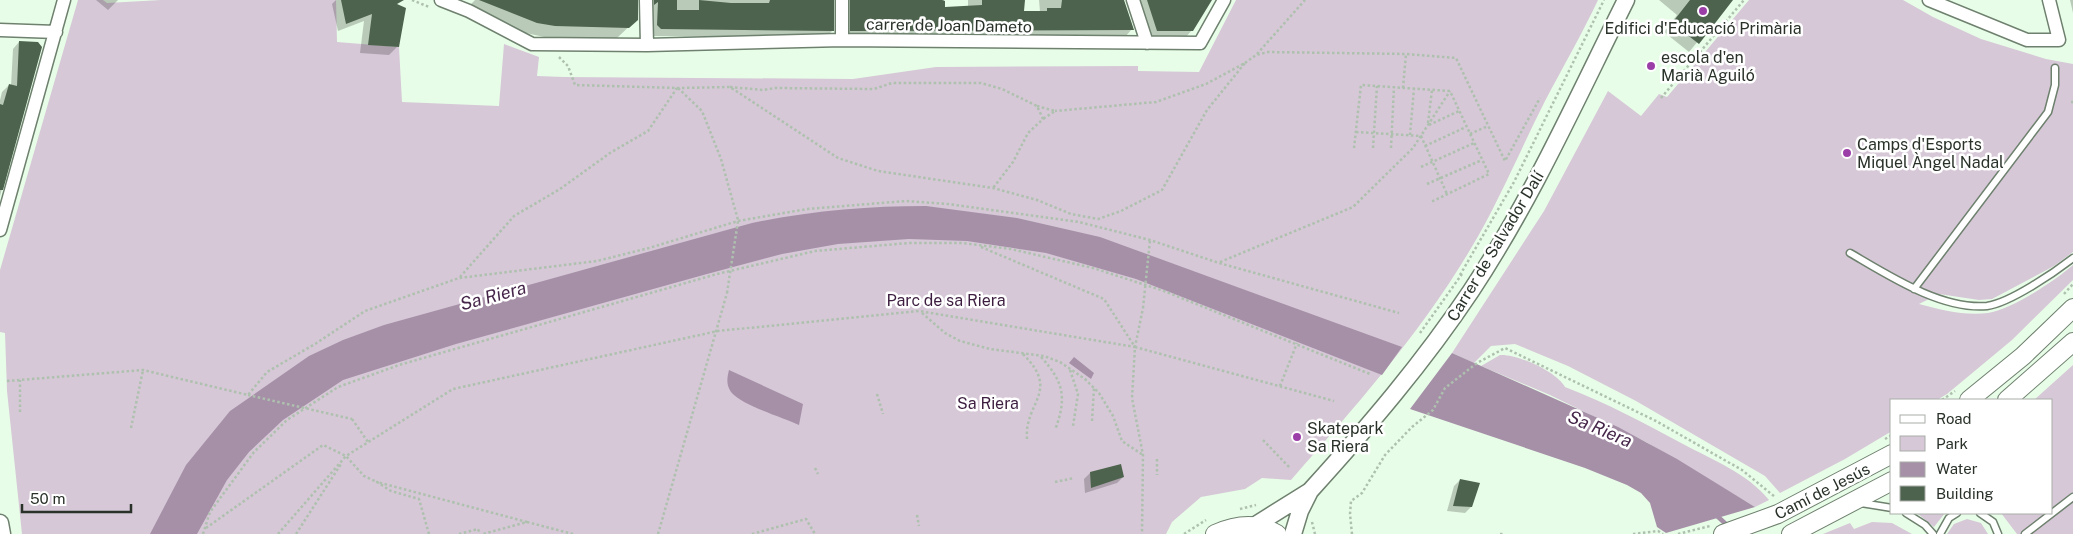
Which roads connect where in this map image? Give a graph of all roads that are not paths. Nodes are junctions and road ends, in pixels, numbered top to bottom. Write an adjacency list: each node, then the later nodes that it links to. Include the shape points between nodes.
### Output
1 (64, 0): 12 (street)
2 (441, 0): 10 (street, carrer de Joan Dameto)
3 (646, 0): 15 (street)
4 (842, 0): 13 (street)
5 (1133, 0): 14 (street)
6 (1224, 0): 14 (street, carrer de Joan Dameto, via 1200,43)
7 (1626, 0): 27 (street, Carrer de Salvador Dalí, via 1542,170 1471,290 1408,379)
8 (1929, 0): 9 (street, via 2027,40 2059,40)
9 (2049, 0)
10 (469, 6): 15 (street, carrer de Joan Dameto, via 532,44)
11 (0, 30): 12 (street)
12 (56, 32): 17 (street)
13 (842, 40): 14 (street, carrer de Joan Dameto); 15 (street, carrer de Joan Dameto)
14 (1147, 43)
15 (647, 45)
16 (2055, 68): 20 (lane, via 2055,85 2048,112)
17 (0, 230)
18 (1850, 253): 20 (lane)
19 (2073, 258): 20 (lane, via 2039,282 1987,306 1937,299)
20 (1914, 289)
21 (2073, 308): 23 (main road, via 2024,356)
22 (2073, 342): 24 (main road)
23 (1970, 399)
24 (2008, 399)
25 (1890, 455): 42 (main road, Camí de Jesús, via 1781,513)
26 (1890, 482): 29 (main road, Camí de Jesús)
27 (1310, 492): 37 (street, Carrer de Salvador Dalí); 41 (street, Carrer de Salvador Dalí)
28 (2073, 497): 31 (lane)
29 (1848, 506): 30 (lane, via 1870,503); 43 (main road, Camí de Jesús)
30 (1890, 508)
31 (2053, 512)
32 (1908, 514): 44 (lane)
33 (1955, 514): 45 (lane, via 1949,518)
34 (1984, 514): 46 (lane, via 1993,522)
35 (2051, 514): 47 (lane)
36 (0, 523): 38 (street)
37 (1254, 526): 39 (main road); 40 (main road)
38 (2, 534)
39 (1215, 534)
40 (1278, 534)
41 (1293, 534)
42 (1723, 534)
43 (1791, 534)
44 (1934, 534)
45 (1940, 534)
46 (1998, 534)
47 (2025, 534)

